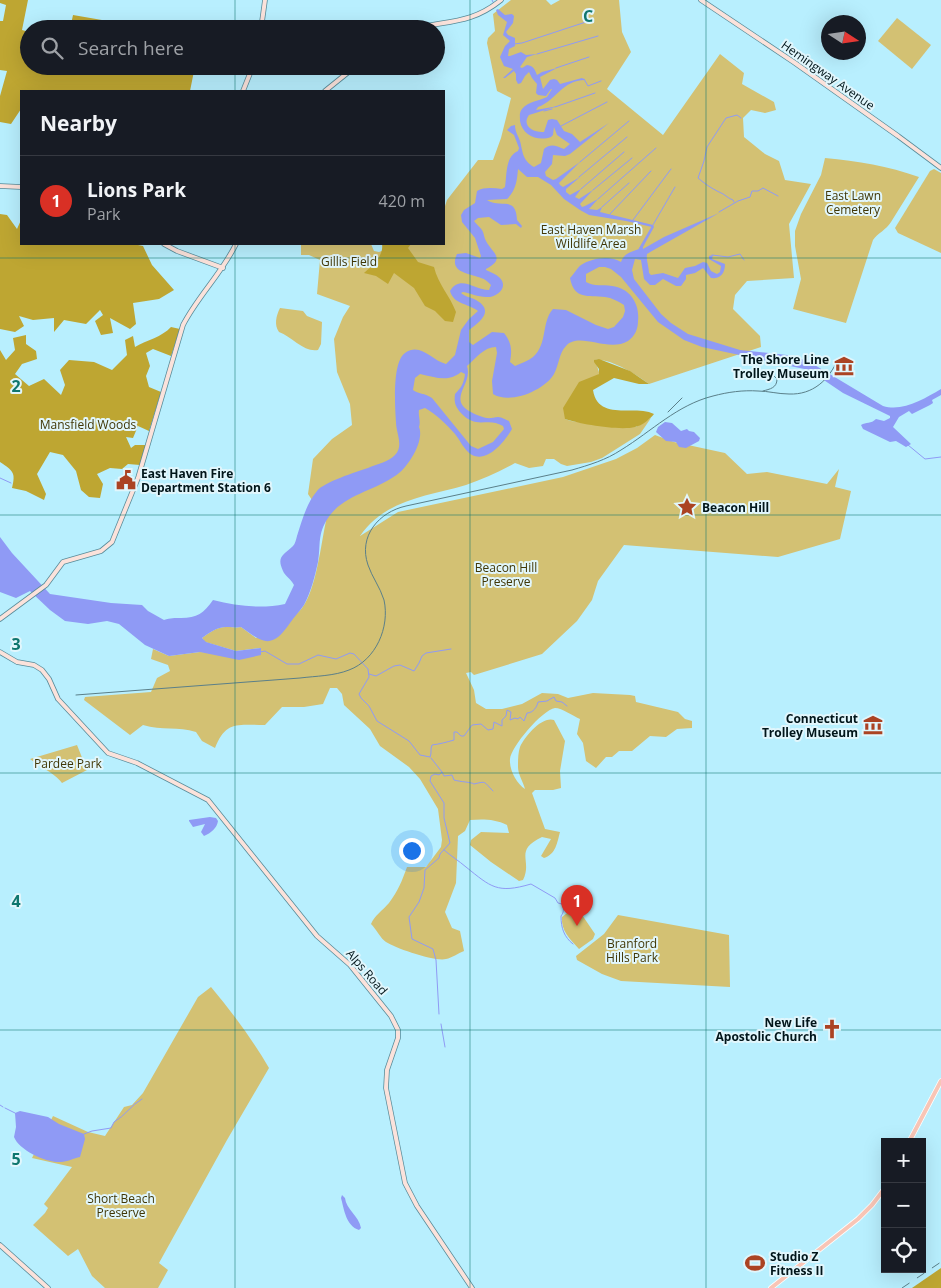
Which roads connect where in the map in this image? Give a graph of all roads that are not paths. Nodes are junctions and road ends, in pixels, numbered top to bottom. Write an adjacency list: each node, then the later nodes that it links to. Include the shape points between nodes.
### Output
1 (265, 0): 4 (main road)
2 (501, 0): 5 (main road, via 462,20)
3 (701, 0): 10 (main road, Hemingway Avenue)
4 (262, 20)
5 (445, 23)
6 (249, 75): 8 (main road)
7 (345, 75): 9 (main road)
8 (243, 90)
9 (326, 90)
10 (941, 168)
11 (0, 186): 12 (main road)
12 (20, 187)
13 (166, 245): 15 (main road)
14 (235, 245): 15 (main road)
15 (223, 268): 16 (main road, via 184,325 141,470 110,545 101,551 63,562 46,585)
16 (0, 619)
17 (0, 652): 23 (main road, Alps Road, via 42,670 58,699 108,753 137,763 208,800 317,936 350,965 391,1016 398,1038 387,1070 386,1088 405,1183)
18 (941, 1081): 19 (main road)
19 (911, 1138)
20 (881, 1193): 24 (main road, via 858,1219)
21 (0, 1245): 22 (main road)
22 (48, 1288)
23 (472, 1288)
24 (770, 1288)

